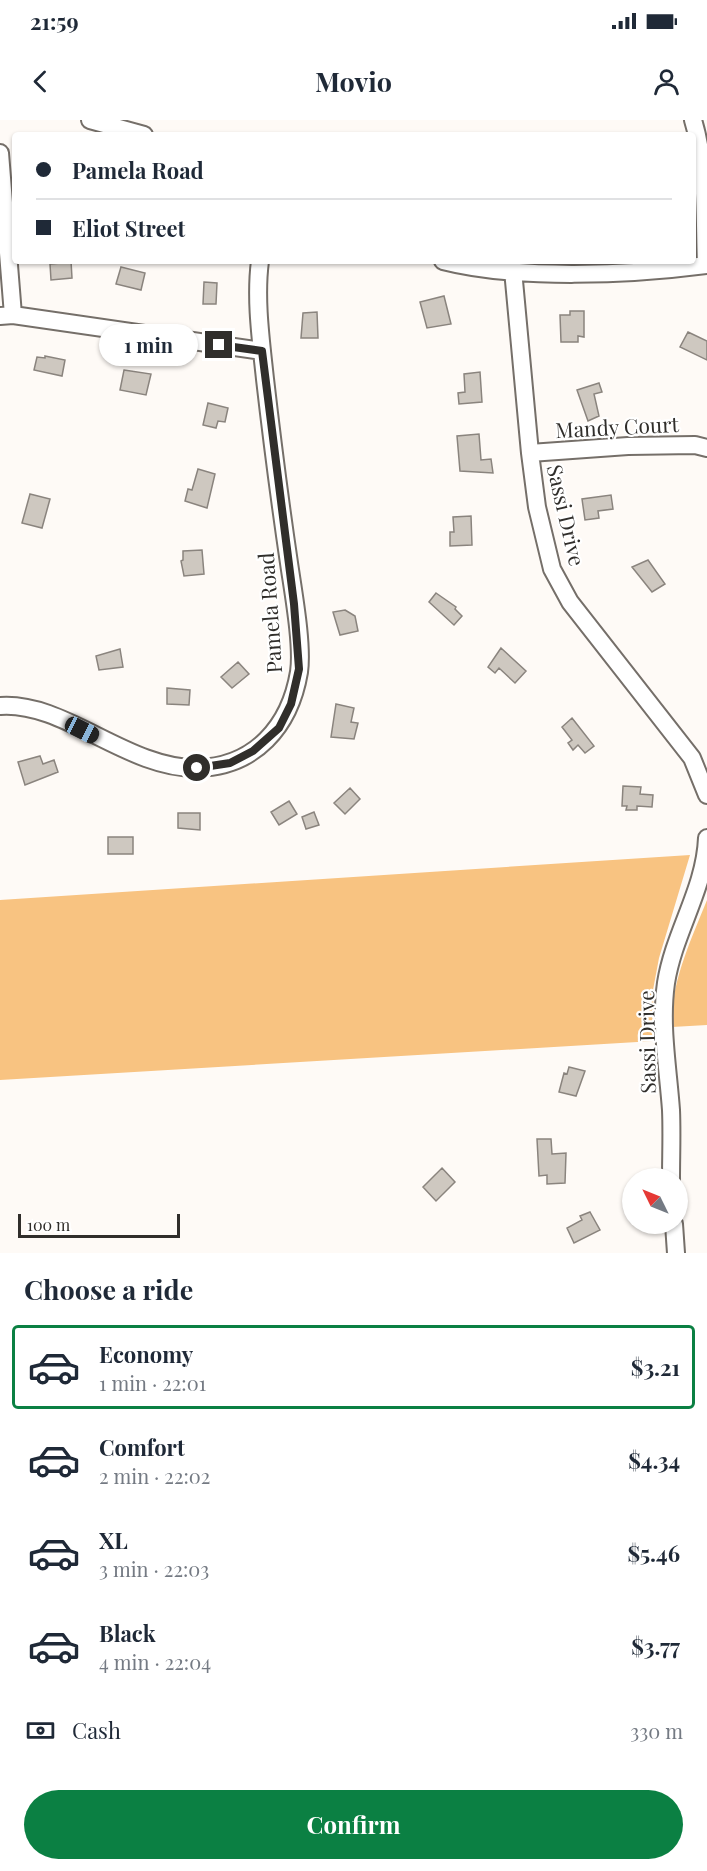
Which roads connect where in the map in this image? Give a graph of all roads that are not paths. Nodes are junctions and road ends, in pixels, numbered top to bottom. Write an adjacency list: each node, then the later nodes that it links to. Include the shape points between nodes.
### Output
1 (90, 120): 3 (street)
2 (693, 120): 7 (street, via 701,171)
3 (133, 132)
4 (0, 153): 9 (street)
5 (260, 264): 10 (street, Pamela Road)
6 (455, 264): 8 (street)
7 (706, 265): 8 (street, via 670,270)
8 (513, 270): 12 (street, Sassi Drive)
9 (6, 315): 10 (street)
10 (262, 351): 13 (street, Pamela Road, via 299,669 291,704 279,728 253,751 230,763 197,768 167,765 119,749 42,712)
11 (707, 448): 12 (street, Mandy Court, via 628,446)
12 (530, 453): 14 (street, Sassi Drive, via 537,507 552,569 570,602 692,758)
13 (0, 706)
14 (707, 795)
15 (707, 838): 16 (street, Sassi Drive, via 702,872 673,951 666,986 665,1060 671,1110)
16 (671, 1168)
17 (675, 1234): 18 (street)
18 (676, 1253)

